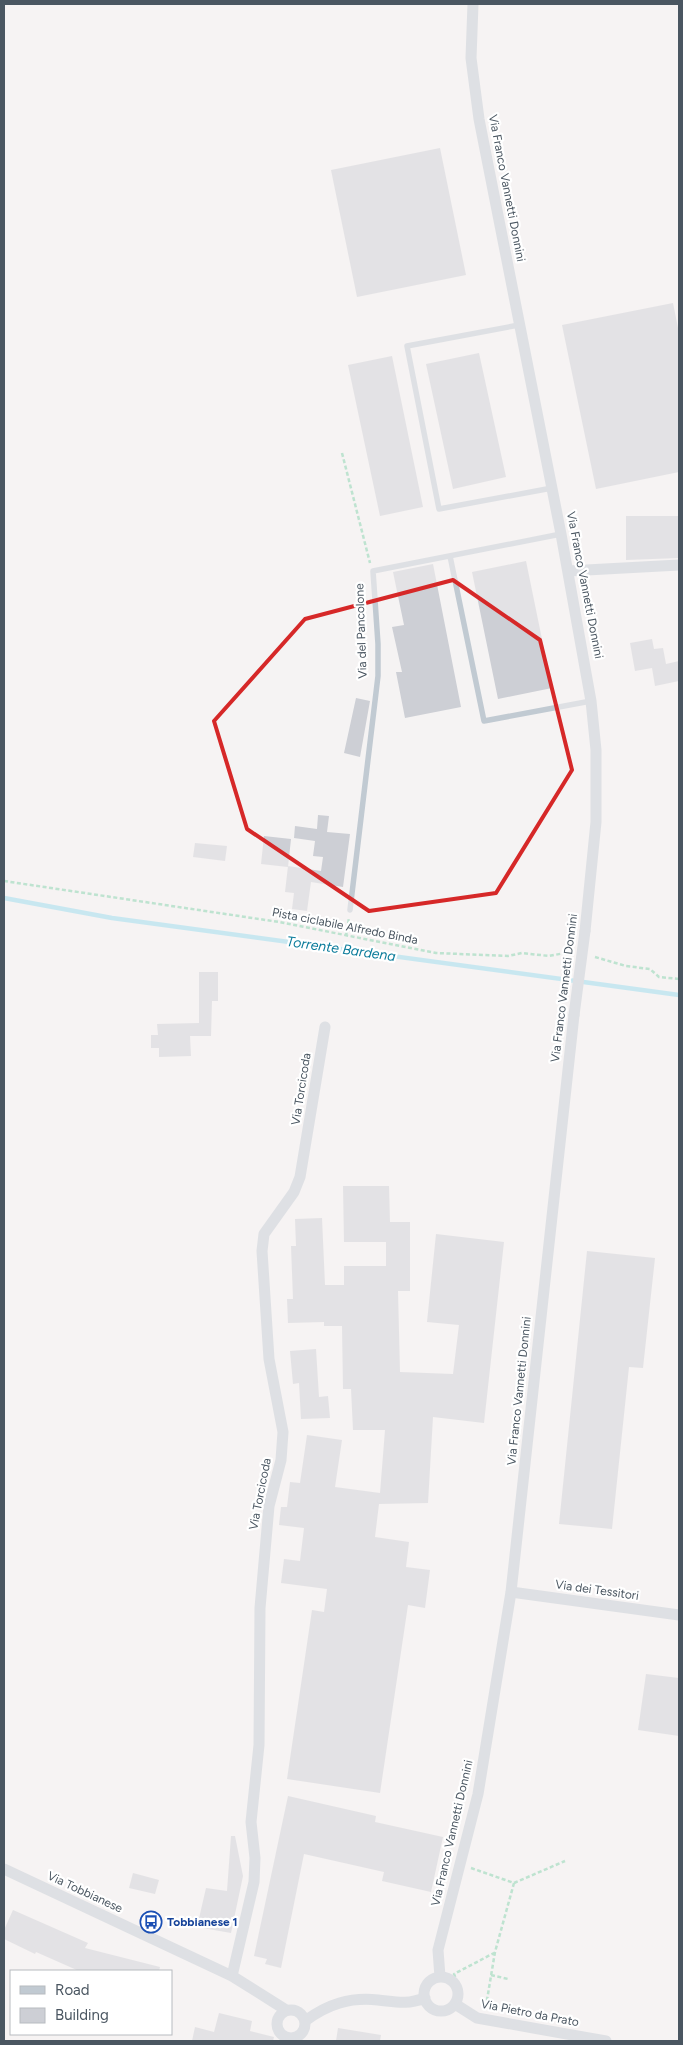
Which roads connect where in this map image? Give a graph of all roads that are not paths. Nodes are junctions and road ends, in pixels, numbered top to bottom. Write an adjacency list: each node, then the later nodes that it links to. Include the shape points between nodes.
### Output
1 (473, 4): 2 (street, Via Franco Vannetti Donnini, via 471,58 475,91)
2 (520, 325): 3 (street, Via Franco Vannetti Donnini); 3 (lane, via 408,346 439,509)
3 (552, 488): 4 (street, Via Franco Vannetti Donnini)
4 (561, 534): 5 (lane, Via del Pancolone); 7 (street, Via Franco Vannetti Donnini)
5 (450, 556): 8 (lane, via 484,721); 9 (lane, Via del Pancolone, via 372,571 378,676)
6 (679, 565): 7 (street)
7 (568, 571): 8 (street, Via Franco Vannetti Donnini)
8 (592, 701): 11 (street, Via Franco Vannetti Donnini, bridge, via 596,822)
9 (350, 910)
10 (325, 1027): 14 (street, Via Torcicoda, via 300,1177 294,1192 264,1234 262,1251 269,1358 283,1432 263,1559 259,1745 251,1822 256,1858 254,1882)
11 (511, 1592): 12 (street, Via dei Tessitori); 15 (street, Via Franco Vannetti Donnini, via 478,1794 438,1950)
12 (679, 1616)
13 (4, 1869): 14 (street, Via Tobbianese)
14 (232, 1976): 18 (street, Via Tobbianese)
15 (440, 1976): 16 (street, via 427,1984); 17 (street, via 454,1982)
16 (425, 1998): 17 (street, via 436,2010 448,2010); 19 (street, via 406,2004 364,1999 343,2001 330,2005)
17 (458, 1998): 21 (street, Via Pietro da Prato, via 455,2004 477,2018)
18 (286, 2010): 19 (street, Via Tobbianese, via 299,2012); 20 (street, via 276,2025)
19 (305, 2021): 20 (street, via 300,2036)
20 (286, 2040)
21 (606, 2041)

